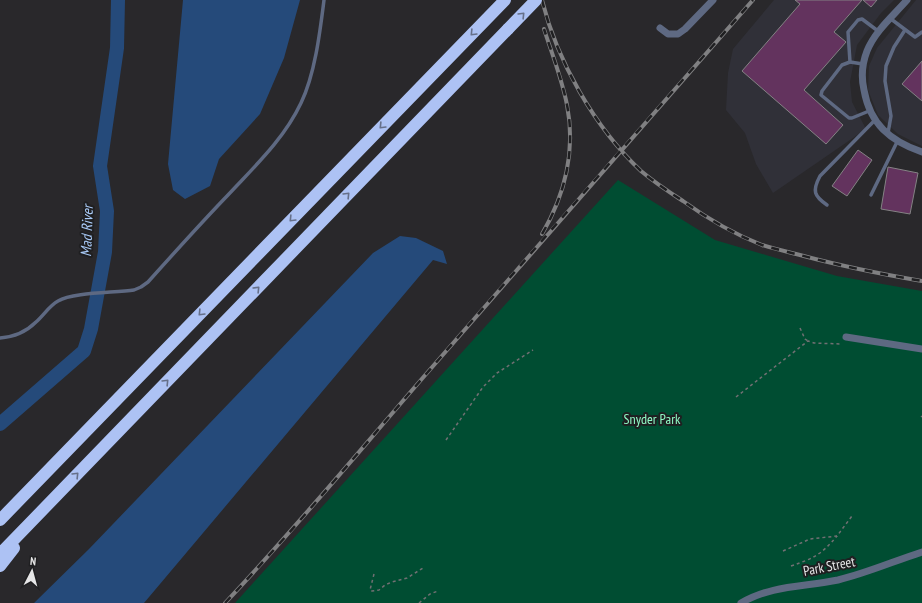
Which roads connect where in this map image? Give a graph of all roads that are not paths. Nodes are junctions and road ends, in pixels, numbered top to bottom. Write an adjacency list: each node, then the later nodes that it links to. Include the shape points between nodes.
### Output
1 (324, 0): 21 (lane, via 308,87 284,132 148,282 134,290 68,297 51,306 26,330)
2 (536, 0): 23 (highway, one-way to 2, bridge)
3 (713, 0): 7 (street, via 678,34 668,34)
4 (907, 0): 6 (street)
5 (503, 2): 24 (highway, one-way to 24)
6 (891, 18): 8 (lane); 9 (street)
7 (660, 28)
8 (905, 30): 10 (lane, via 914,37); 15 (lane, via 886,66 885,81 891,116)
9 (879, 32): 11 (lane, via 862,19 858,20 848,32); 12 (street, via 869,47)
10 (922, 32)
11 (850, 62): 12 (lane); 13 (lane, via 842,65 821,95 849,118)
12 (863, 64): 13 (street, via 863,86)
13 (869, 111): 14 (street)
14 (875, 120): 15 (street); 19 (lane, via 816,182 815,191 818,199)
15 (888, 134): 16 (street)
16 (898, 140): 17 (street); 18 (lane)
17 (922, 152)
18 (871, 196)
19 (827, 205)
20 (846, 337): 22 (street)
21 (0, 338)
22 (922, 349)
23 (61, 490): 26 (highway); 27 (highway)
24 (0, 520)
25 (922, 552): 28 (street, Park Street, via 854,576 770,590)
26 (0, 554)
27 (0, 566)
28 (741, 603)

